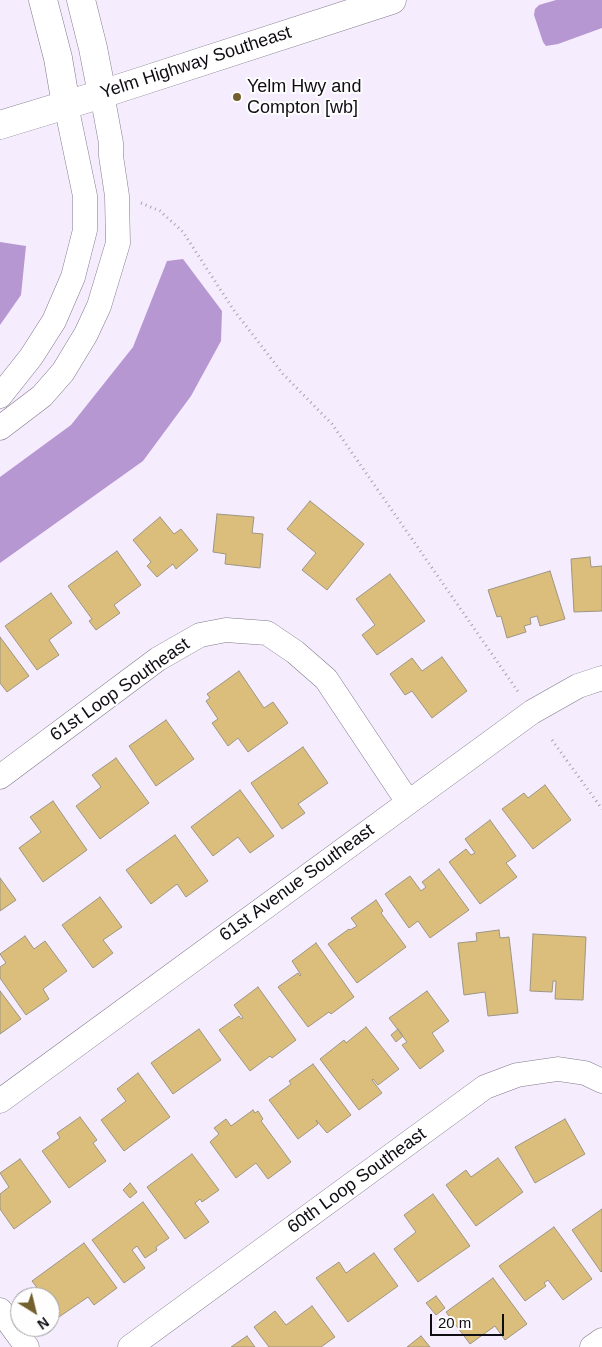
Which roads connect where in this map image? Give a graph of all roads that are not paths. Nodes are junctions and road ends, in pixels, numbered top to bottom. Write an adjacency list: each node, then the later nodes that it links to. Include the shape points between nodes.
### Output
1 (43, 0): 5 (main road)
2 (82, 0): 4 (main road)
3 (392, 0): 4 (main road, Yelm Highway Southeast)
4 (102, 94): 5 (main road, Yelm Highway Southeast); 8 (street, via 117,196 118,243 99,306 63,372 42,396)
5 (66, 105): 6 (main road, Yelm Highway Southeast); 7 (street, via 86,196 85,230 73,277 54,321)
6 (0, 125)
7 (0, 396)
8 (0, 428)
9 (602, 678): 11 (street, 61st Avenue Southeast, via 578,686 532,712)
10 (0, 777): 11 (street, 61st Loop Southeast, via 158,659 200,634 226,630 267,633 326,679)
11 (408, 802): 13 (street, 61st Avenue Southeast)
12 (602, 1081): 17 (street, 60th Loop Southeast, via 585,1073 558,1069 517,1075 485,1087)
13 (0, 1101)
14 (0, 1310): 16 (street)
15 (602, 1340): 18 (street)
16 (27, 1347)
17 (130, 1347)
18 (592, 1347)

